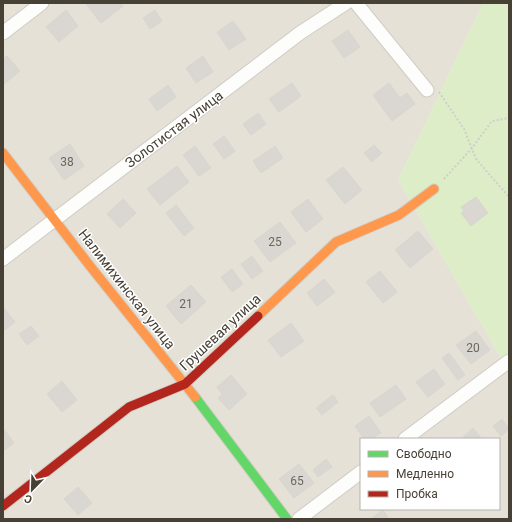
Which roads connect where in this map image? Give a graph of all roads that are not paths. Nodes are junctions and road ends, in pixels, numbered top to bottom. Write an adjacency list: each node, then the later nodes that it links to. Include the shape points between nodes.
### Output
1 (42, 3): 4 (street)
2 (346, 3): 8 (street, Золотистая улица, via 300,33)
3 (356, 3): 5 (street)
4 (3, 33)
5 (431, 88)
6 (3, 153): 8 (street, Налимихинская улица)
7 (434, 189): 11 (street, Грушевая улица, via 399,215 336,242)
8 (55, 220): 9 (street, Золотистая улица); 11 (street, Налимихинская улица)
9 (3, 259)
10 (509, 361): 12 (street)
11 (185, 384): 14 (street, Грушевая улица, via 129,407); 15 (street, Налимихинская улица)
12 (406, 438)
13 (360, 473): 16 (street)
14 (3, 506)
15 (287, 519)
16 (299, 519)

